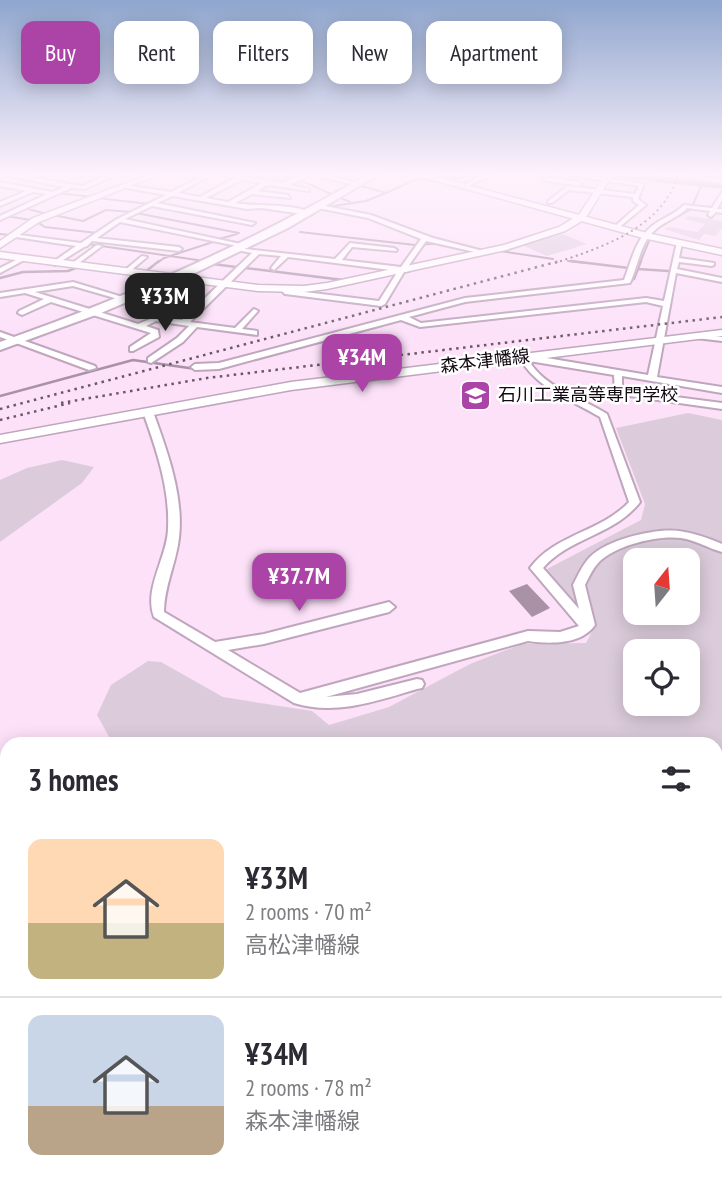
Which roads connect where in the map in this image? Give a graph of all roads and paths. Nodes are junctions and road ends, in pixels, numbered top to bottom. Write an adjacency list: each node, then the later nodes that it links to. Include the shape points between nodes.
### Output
1 (21, 230): 11 (street)
2 (103, 230): 10 (street)
3 (165, 230): 22 (street)
4 (280, 230): 22 (main road)
5 (405, 230): 13 (street)
6 (554, 230): 25 (street)
7 (625, 230): 12 (main road)
8 (652, 230): 12 (street)
9 (0, 233): 11 (street)
10 (99, 233): 14 (street); 15 (street)
11 (13, 236): 17 (street); 18 (street)
12 (650, 237): 16 (main road); 45 (street)
13 (425, 238): 20 (street); 39 (street)
14 (91, 239): 17 (street); 21 (street)
15 (163, 241)
16 (679, 243): 26 (main road); 32 (street)
17 (83, 244): 34 (street); 37 (street, via 99,246)
18 (0, 245)
19 (300, 245): 27 (street)
20 (450, 245): 25 (street); 28 (street)
21 (179, 249)
22 (248, 249): 27 (street); 43 (main road); 46 (street)
23 (380, 249): 24 (street); 33 (street, via 350,245); 35 (street)
24 (394, 250)
25 (484, 252): 39 (street)
26 (722, 252)
27 (288, 255): 33 (street); 38 (street)
28 (445, 255)
29 (0, 256): 31 (street)
30 (144, 257): 42 (street)
31 (24, 258): 34 (street); 40 (street)
32 (676, 260): 36 (street); 41 (street)
33 (337, 261): 35 (street)
34 (55, 262): 37 (street)
35 (369, 264): 39 (street)
36 (712, 264)
37 (73, 265): 42 (street)
38 (274, 268)
39 (404, 270): 47 (street, via 348,283); 47 (street, via 381,304)
40 (0, 271)
41 (675, 271): 44 (street); 53 (street)
42 (127, 272): 43 (street)
43 (175, 278): 46 (street); 51 (main road)
44 (722, 280)
45 (625, 283): 52 (street); 73 (street, via 465,300 219,366)
46 (223, 284): 47 (street); 58 (street)
47 (284, 289)
48 (25, 291): 49 (street); 50 (street); 51 (street, via 73,284)
49 (0, 295)
50 (50, 299): 55 (street); 56 (street)
51 (125, 299): 55 (main road)
52 (646, 300): 53 (street); 57 (street, via 420,325)
53 (666, 304): 68 (street)
54 (254, 311): 61 (street)
55 (90, 312): 60 (street); 67 (main road)
56 (22, 313)
57 (403, 318)
58 (184, 323): 59 (street); 60 (street, via 155,318)
59 (196, 324): 61 (street); 72 (street)
60 (138, 327): 70 (street, via 156,335)
61 (237, 330): 62 (street)
62 (254, 333)
63 (722, 333): 65 (main road, 森本津幡線)
64 (0, 334): 67 (street)
65 (699, 336): 66 (street); 68 (main road, 森本津幡線)
66 (722, 339)
67 (16, 340): 69 (main road); 74 (street)
68 (660, 340): 71 (main road, 森本津幡線); 76 (street)
69 (0, 346)
70 (133, 349)
71 (523, 357): 75 (street); 81 (main road, 森本津幡線, via 291,386); 85 (street, via 554,388 604,415 634,498 634,505 622,518 565,545 536,568)
72 (151, 360)
73 (195, 367)
74 (92, 368)
75 (618, 373): 76 (street); 79 (street, via 618,391)
76 (652, 379): 77 (street)
77 (669, 382): 78 (street); 79 (street)
78 (717, 389): 80 (street)
79 (669, 399): 80 (street)
80 (720, 405)
81 (148, 412): 82 (main road, 森本津幡線); 86 (street, via 174,506 174,539 157,593 158,614)
82 (0, 439)
83 (722, 548): 85 (street, via 675,534 658,534 601,554 588,566 579,585)
84 (389, 607): 86 (street)
85 (587, 627): 88 (street, via 566,637 528,636)
86 (215, 647): 88 (street)
87 (417, 684): 88 (street, via 337,701 312,704)
88 (299, 699)

